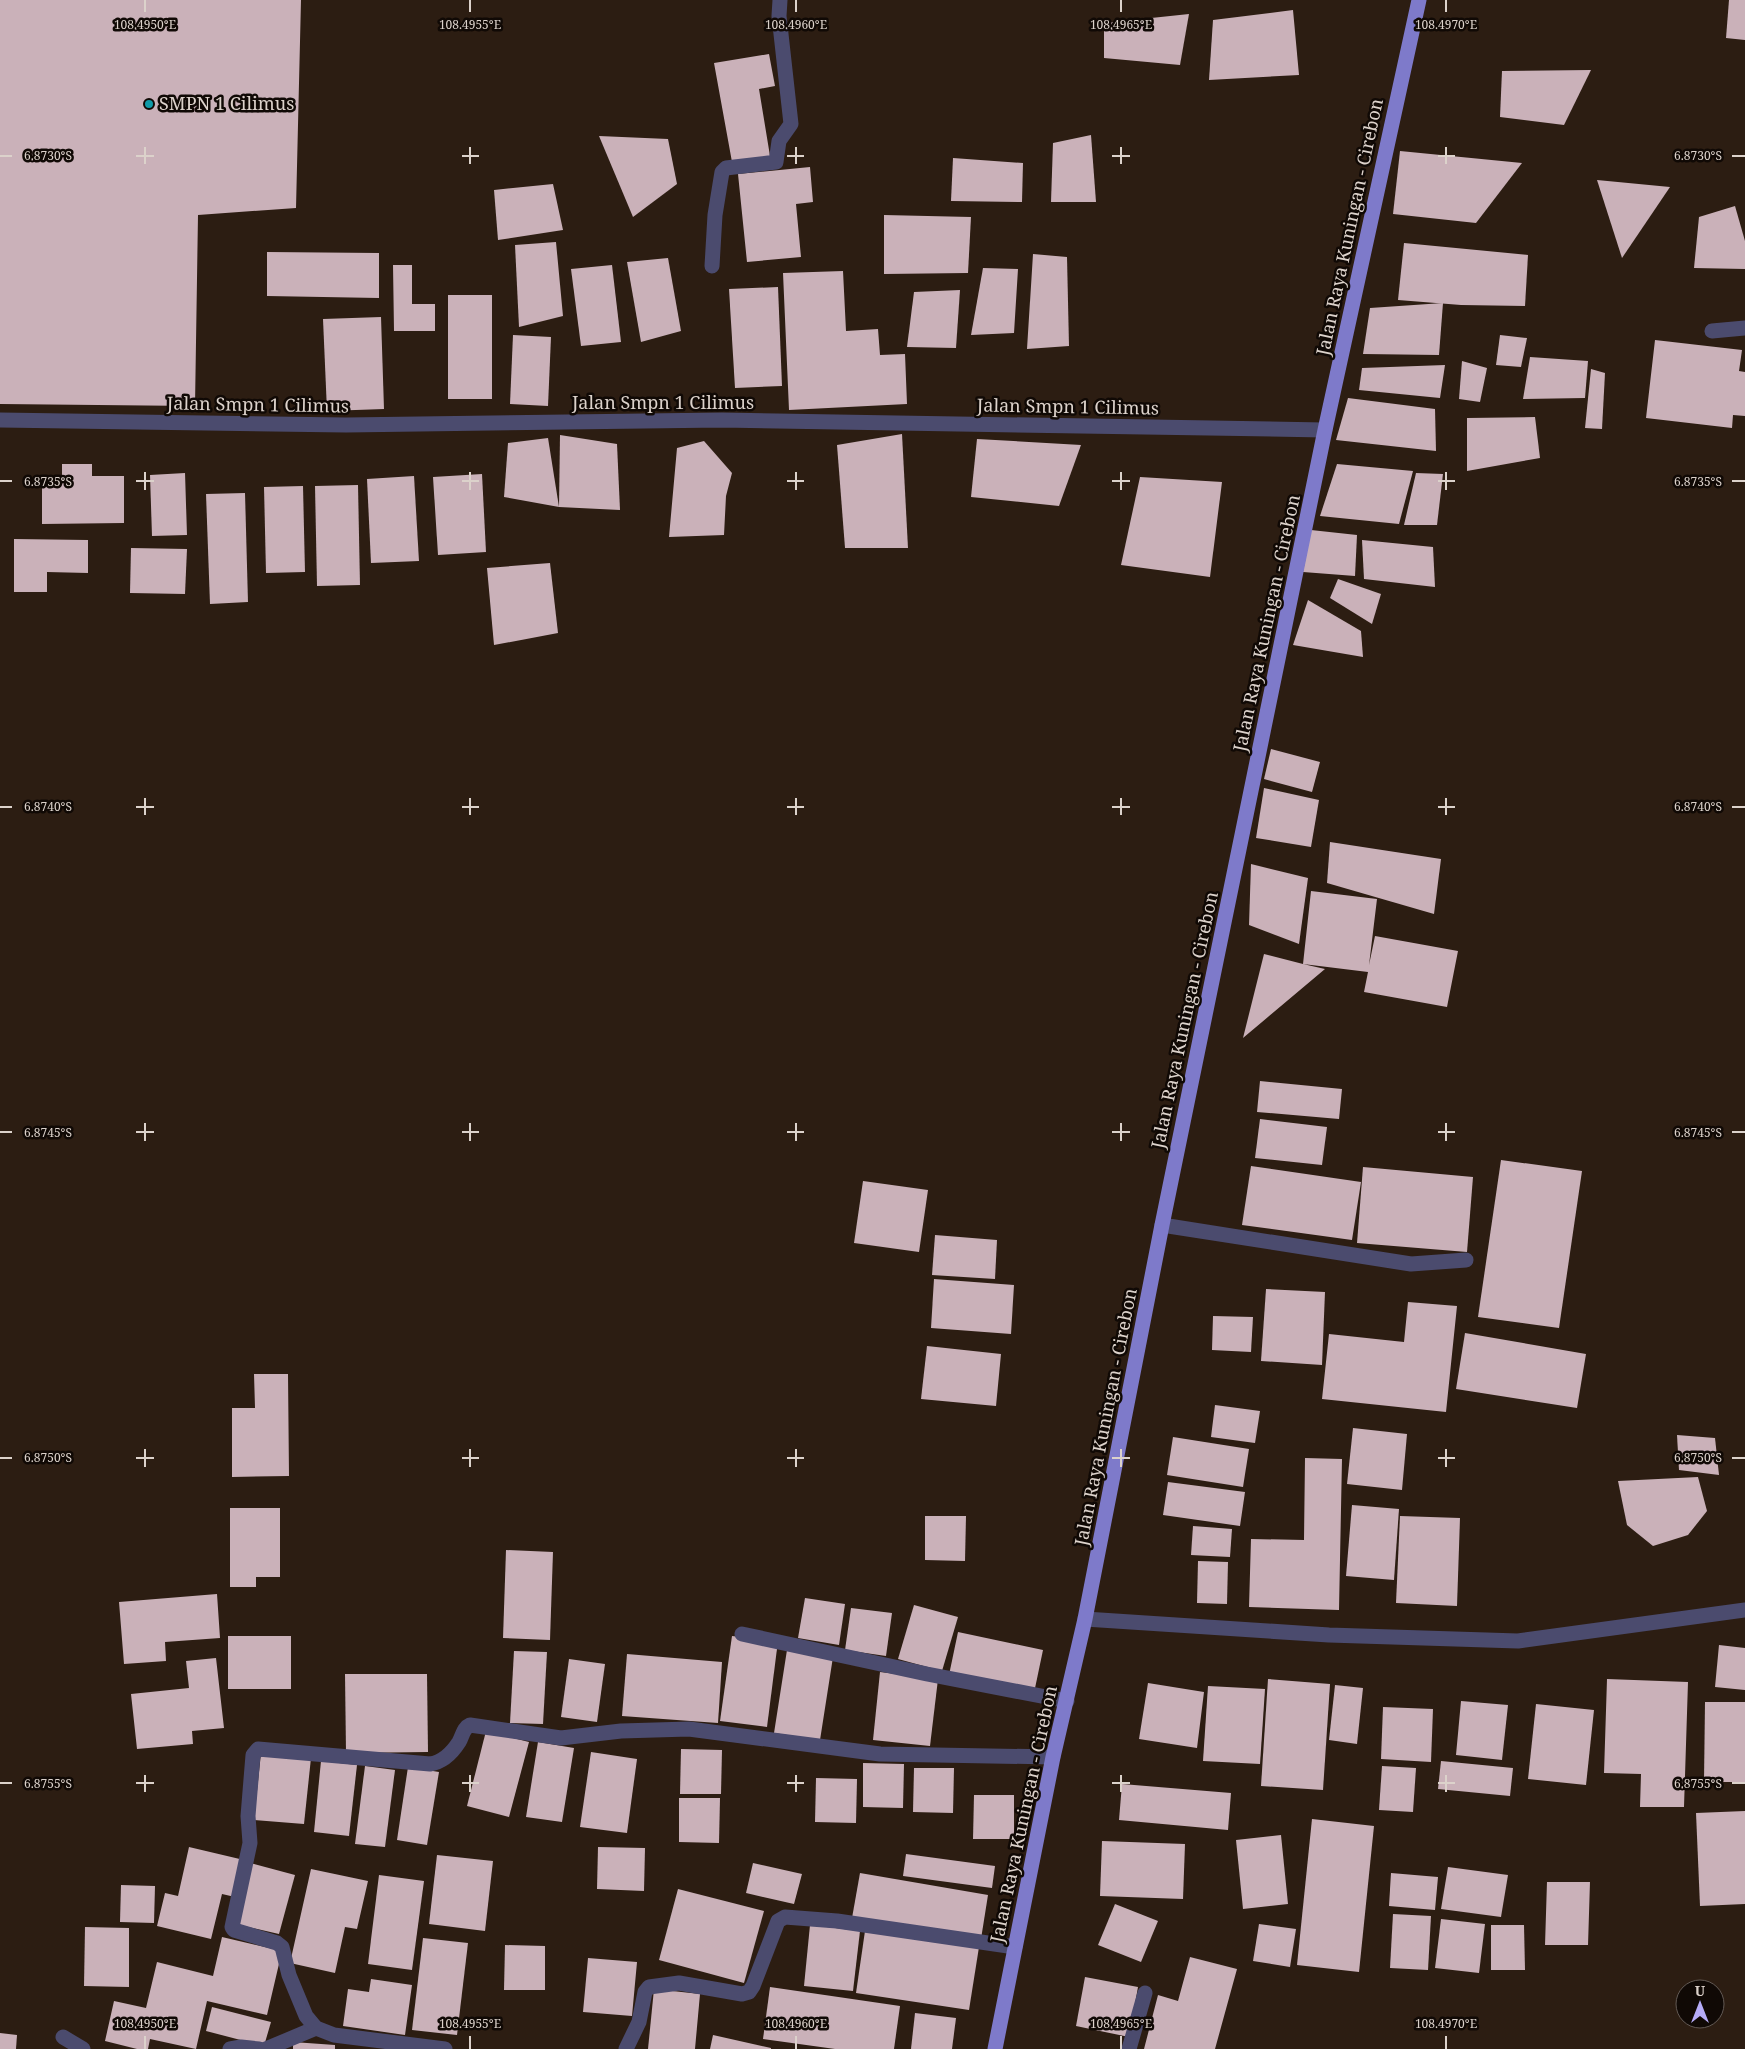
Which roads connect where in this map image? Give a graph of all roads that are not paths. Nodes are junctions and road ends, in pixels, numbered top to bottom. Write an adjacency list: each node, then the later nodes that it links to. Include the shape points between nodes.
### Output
1 (780, 0): 3 (street, via 791,124 779,141 776,162 726,168 722,172)
2 (1419, 0): 7 (highway, Jalan Raya Kuningan - Cirebon)
3 (712, 266)
4 (1745, 328): 5 (street)
5 (1712, 331)
6 (0, 420): 7 (street, Jalan Smpn 1 Cilimus, via 346,425 722,420)
7 (1325, 430): 8 (highway, Jalan Raya Kuningan - Cirebon)
8 (1162, 1225): 9 (street, via 1411,1264); 11 (highway, Jalan Raya Kuningan - Cirebon)
9 (1466, 1260)
10 (1745, 1610): 11 (street, via 1518,1641 1329,1635)
11 (1085, 1619): 13 (highway, Jalan Raya Kuningan - Cirebon)
12 (742, 1634): 13 (street)
13 (1067, 1701): 14 (highway, Jalan Raya Kuningan - Cirebon)
14 (1053, 1757): 15 (highway, Jalan Raya Kuningan - Cirebon); 17 (street, via 880,1754 689,1729 621,1731 562,1738 470,1725 465,1727 459,1742 444,1760 430,1764 258,1749 253,1755 248,1816 250,1843 232,1927 282,1947 306,2016)
15 (1015, 1947): 24 (street, via 837,1921 785,1918 778,1921 749,1992 742,1994 679,1983 649,1987 639,2022); 25 (highway, Jalan Raya Kuningan - Cirebon)
16 (1144, 1993): 26 (street)
17 (316, 2028): 22 (street); 23 (street, via 334,2035)
18 (63, 2037): 19 (street)
19 (83, 2049)
20 (230, 2049): 21 (street)
21 (259, 2049)
22 (266, 2049)
23 (445, 2049)
24 (626, 2049)
25 (995, 2049)
26 (1130, 2049)

